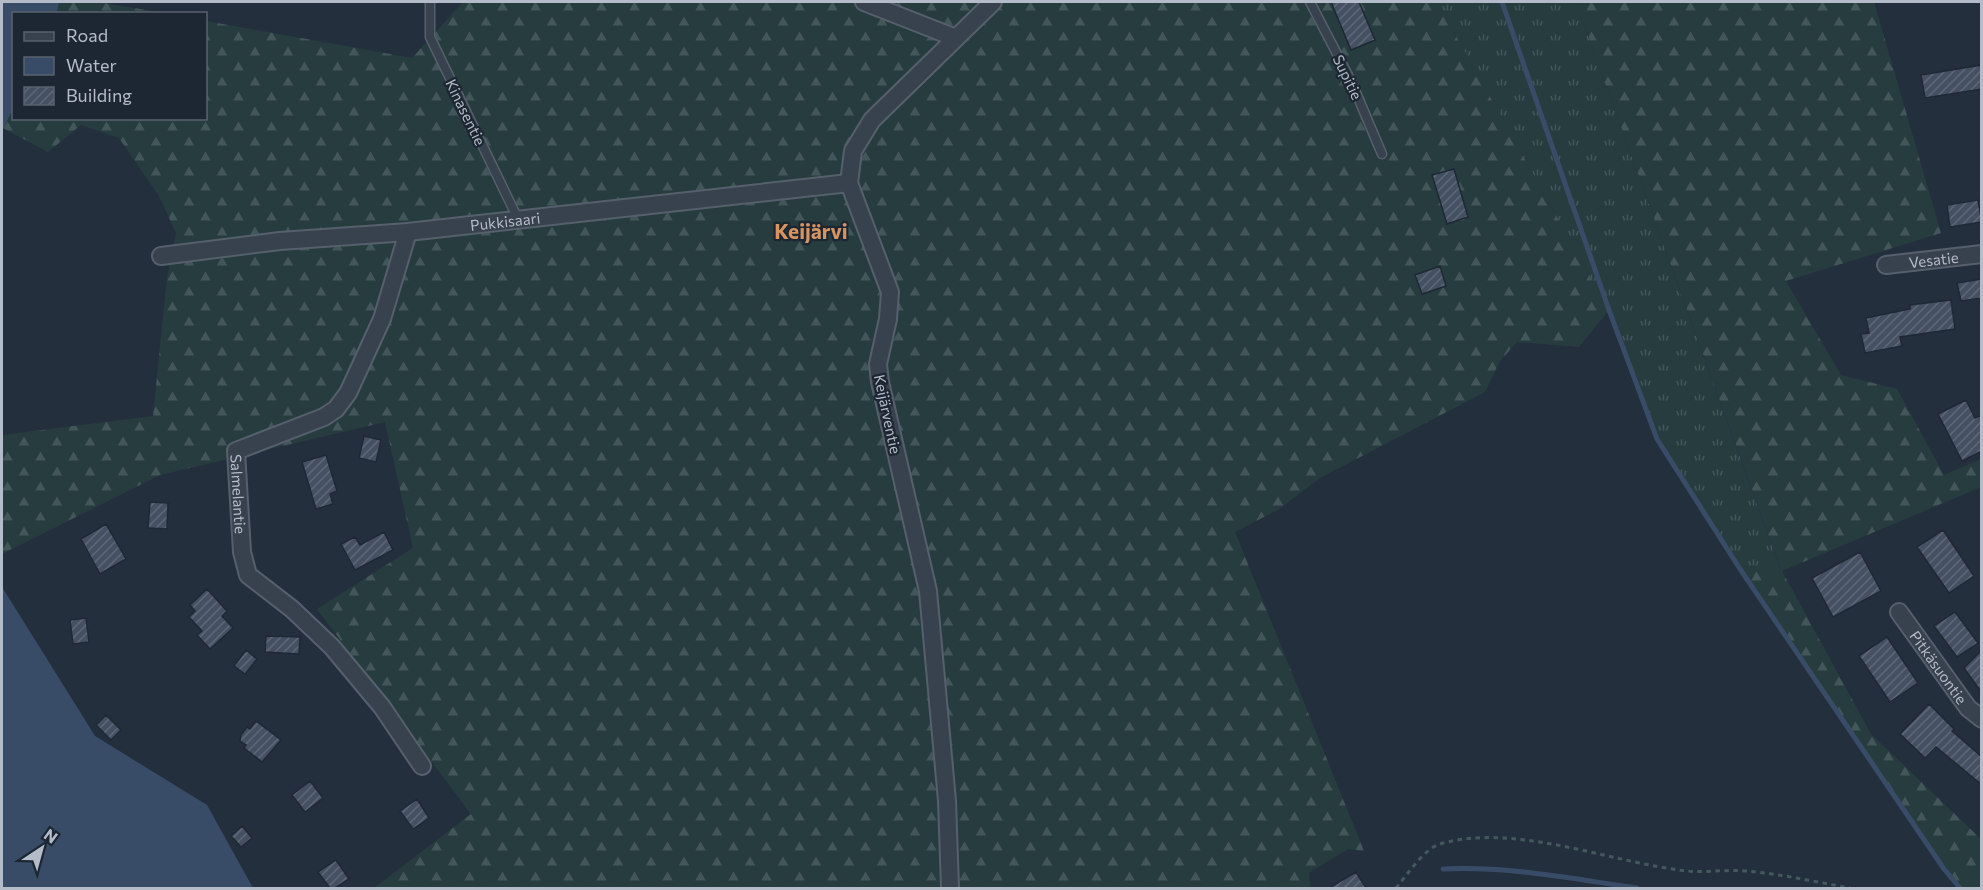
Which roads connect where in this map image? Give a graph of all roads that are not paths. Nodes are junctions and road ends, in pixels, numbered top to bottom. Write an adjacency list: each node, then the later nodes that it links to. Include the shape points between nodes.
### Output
1 (430, 2): 8 (lane, Kinasentie, via 430,38)
2 (864, 2): 5 (street)
3 (993, 2): 5 (street, Keijärventie)
4 (1310, 2): 6 (lane, Supitie, via 1351,81)
5 (956, 38): 7 (street, Keijärventie, via 872,120 853,152)
6 (1382, 154)
7 (849, 183): 8 (street, Pukkisaari); 16 (street, Keijärventie, via 890,292 878,364 927,591 947,801)
8 (518, 219): 9 (street, Pukkisaari)
9 (408, 232): 11 (street, Pukkisaari); 15 (street, Salmelantie, via 382,319 348,393 336,410 236,451 242,552 248,575 332,647 382,707)
10 (1982, 255): 12 (street, Vesatie)
11 (161, 256)
12 (1886, 265)
13 (1899, 612): 14 (street, Pitkäsuontie, via 1962,699)
14 (1982, 719)
15 (422, 766)
16 (950, 888)

